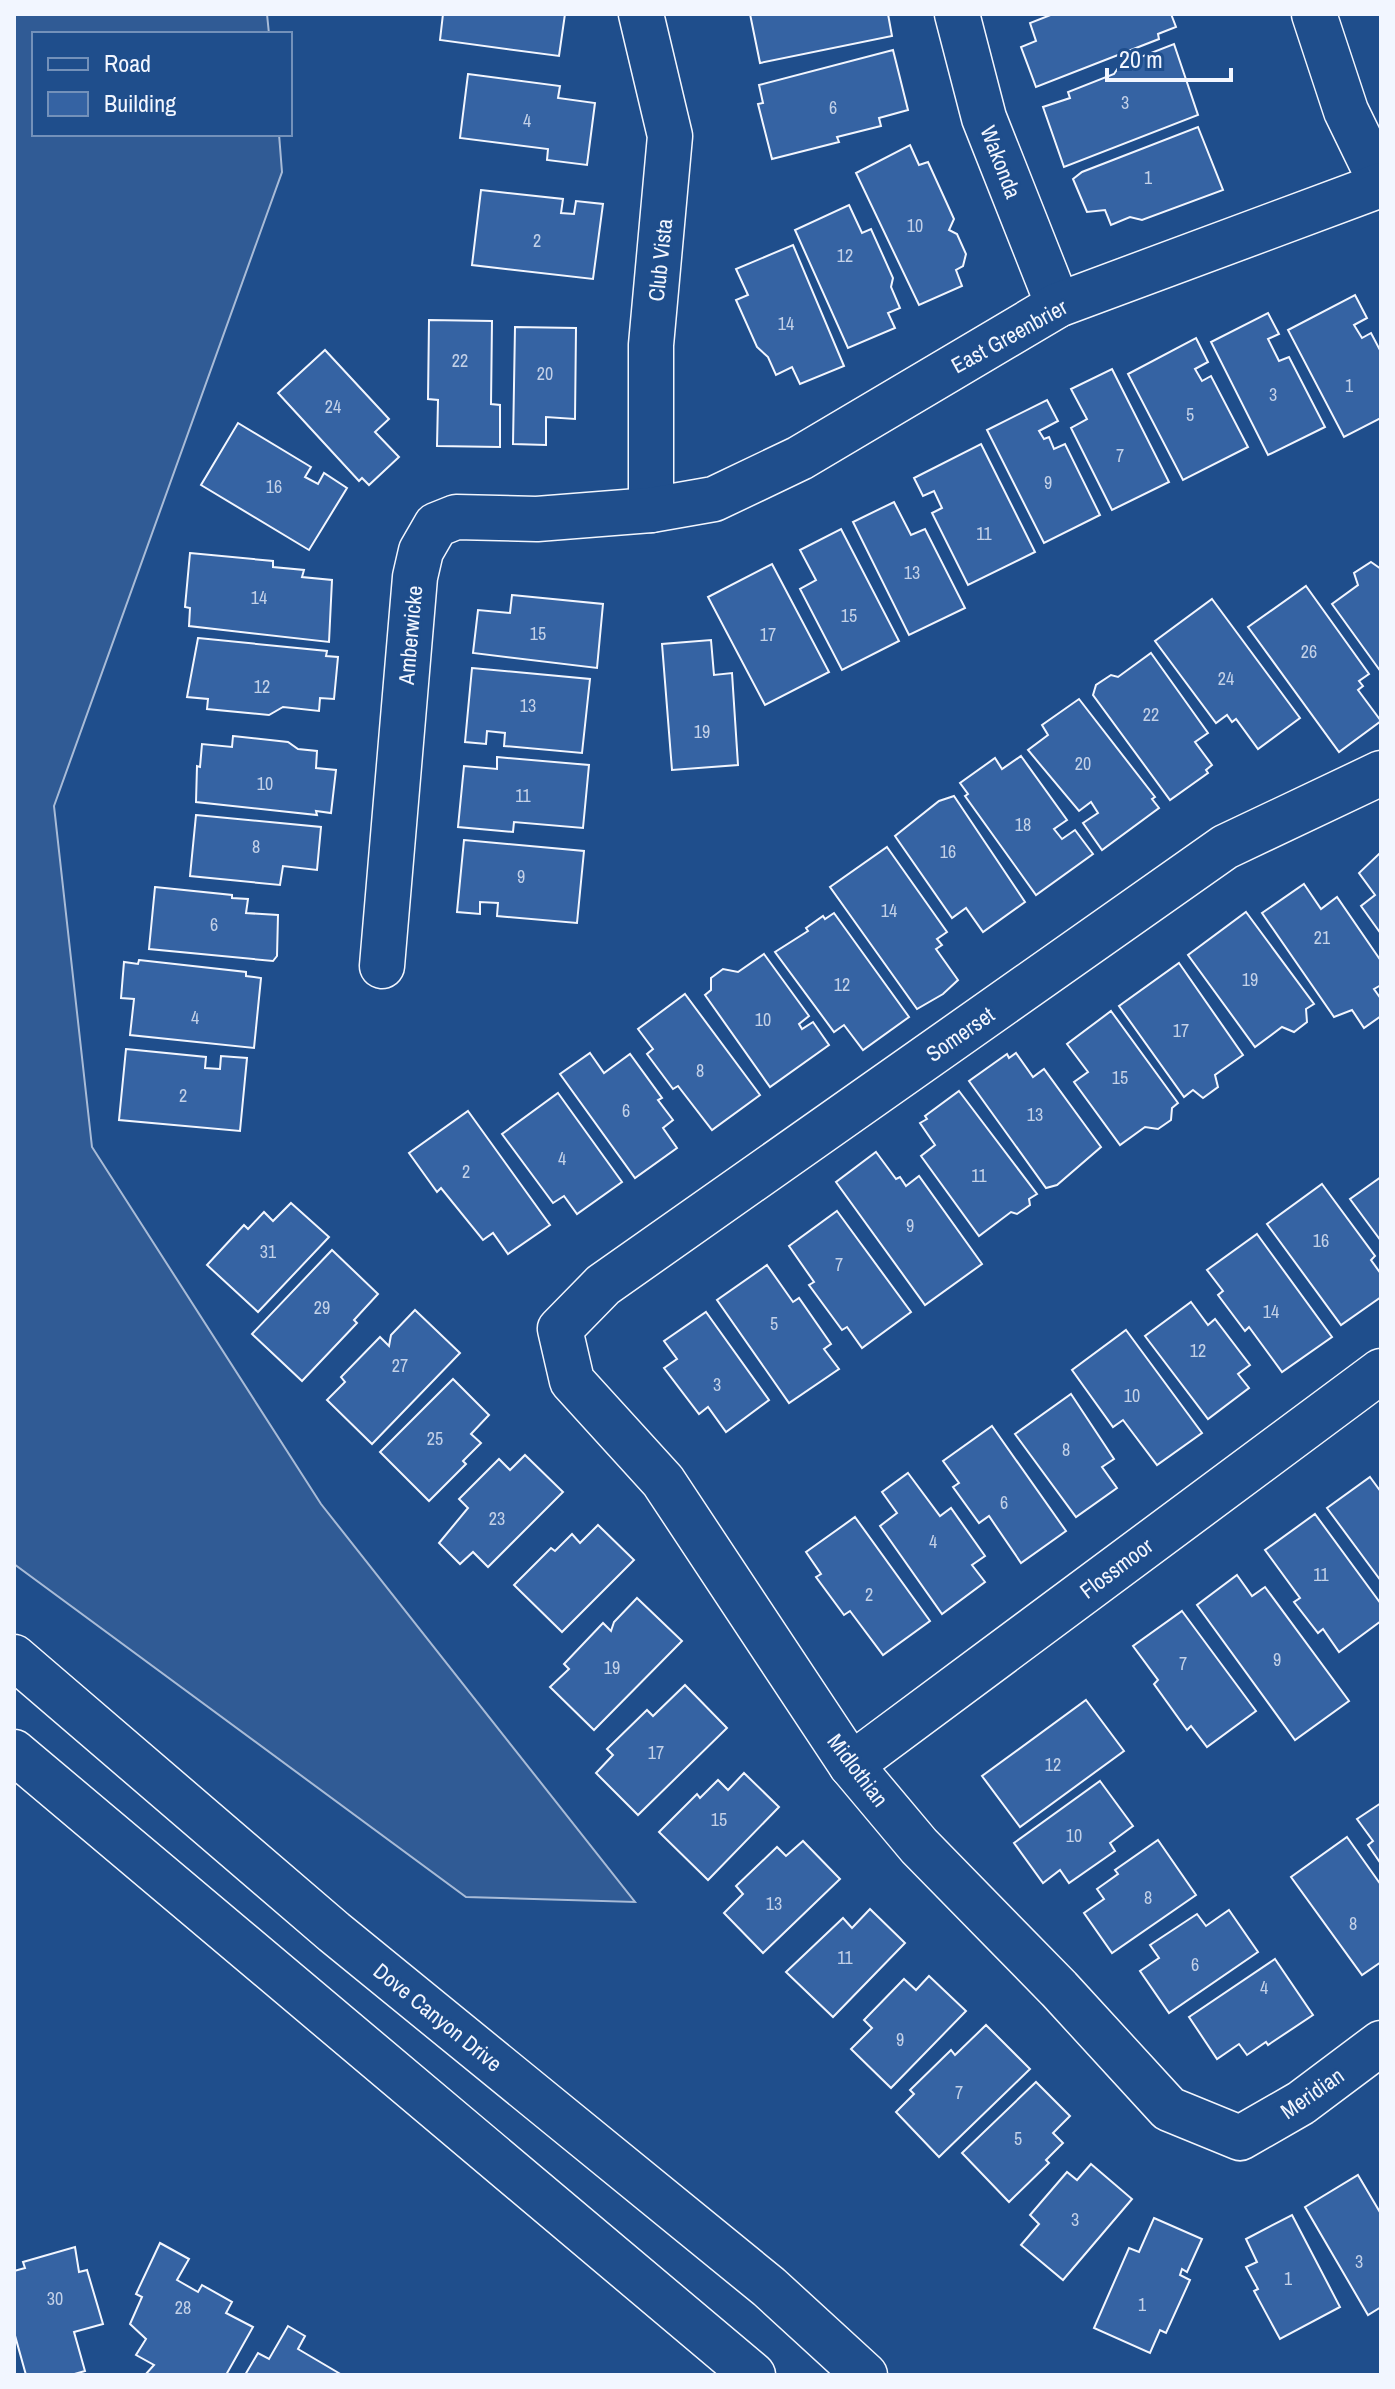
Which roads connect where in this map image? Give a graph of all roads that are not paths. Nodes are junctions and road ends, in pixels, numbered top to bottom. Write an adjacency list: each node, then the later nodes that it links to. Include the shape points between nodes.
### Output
1 (641, 14): 6 (street, Club Vista, via 670,136 651,345)
2 (957, 14): 5 (street, Wakonda, via 984,118)
3 (1314, 14): 4 (street, via 1346,111)
4 (1381, 184): 5 (street, East Greenbrier)
5 (1058, 305): 6 (street, East Greenbrier, via 800,458 714,499)
6 (651, 510): 8 (street, Amberwicke, via 537,519 456,517 436,525 421,551 415,577)
7 (1381, 773): 9 (street, Somerset, via 1225,847 603,1285)
8 (382, 966)
9 (560, 1329): 13 (street, Midlothian, via 572,1381 663,1481)
10 (1381, 1371): 13 (street, Flossmoor)
11 (14, 1657): 17 (street, Dove Canyon Drive, via 334,1932 769,2287)
12 (14, 1752): 16 (street)
13 (851, 1765): 15 (street, Midlothian, via 919,1846 1169,2109)
14 (1381, 2043): 15 (street, Meridian, via 1301,2103)
15 (1240, 2138)
16 (753, 2375)
17 (865, 2375)

